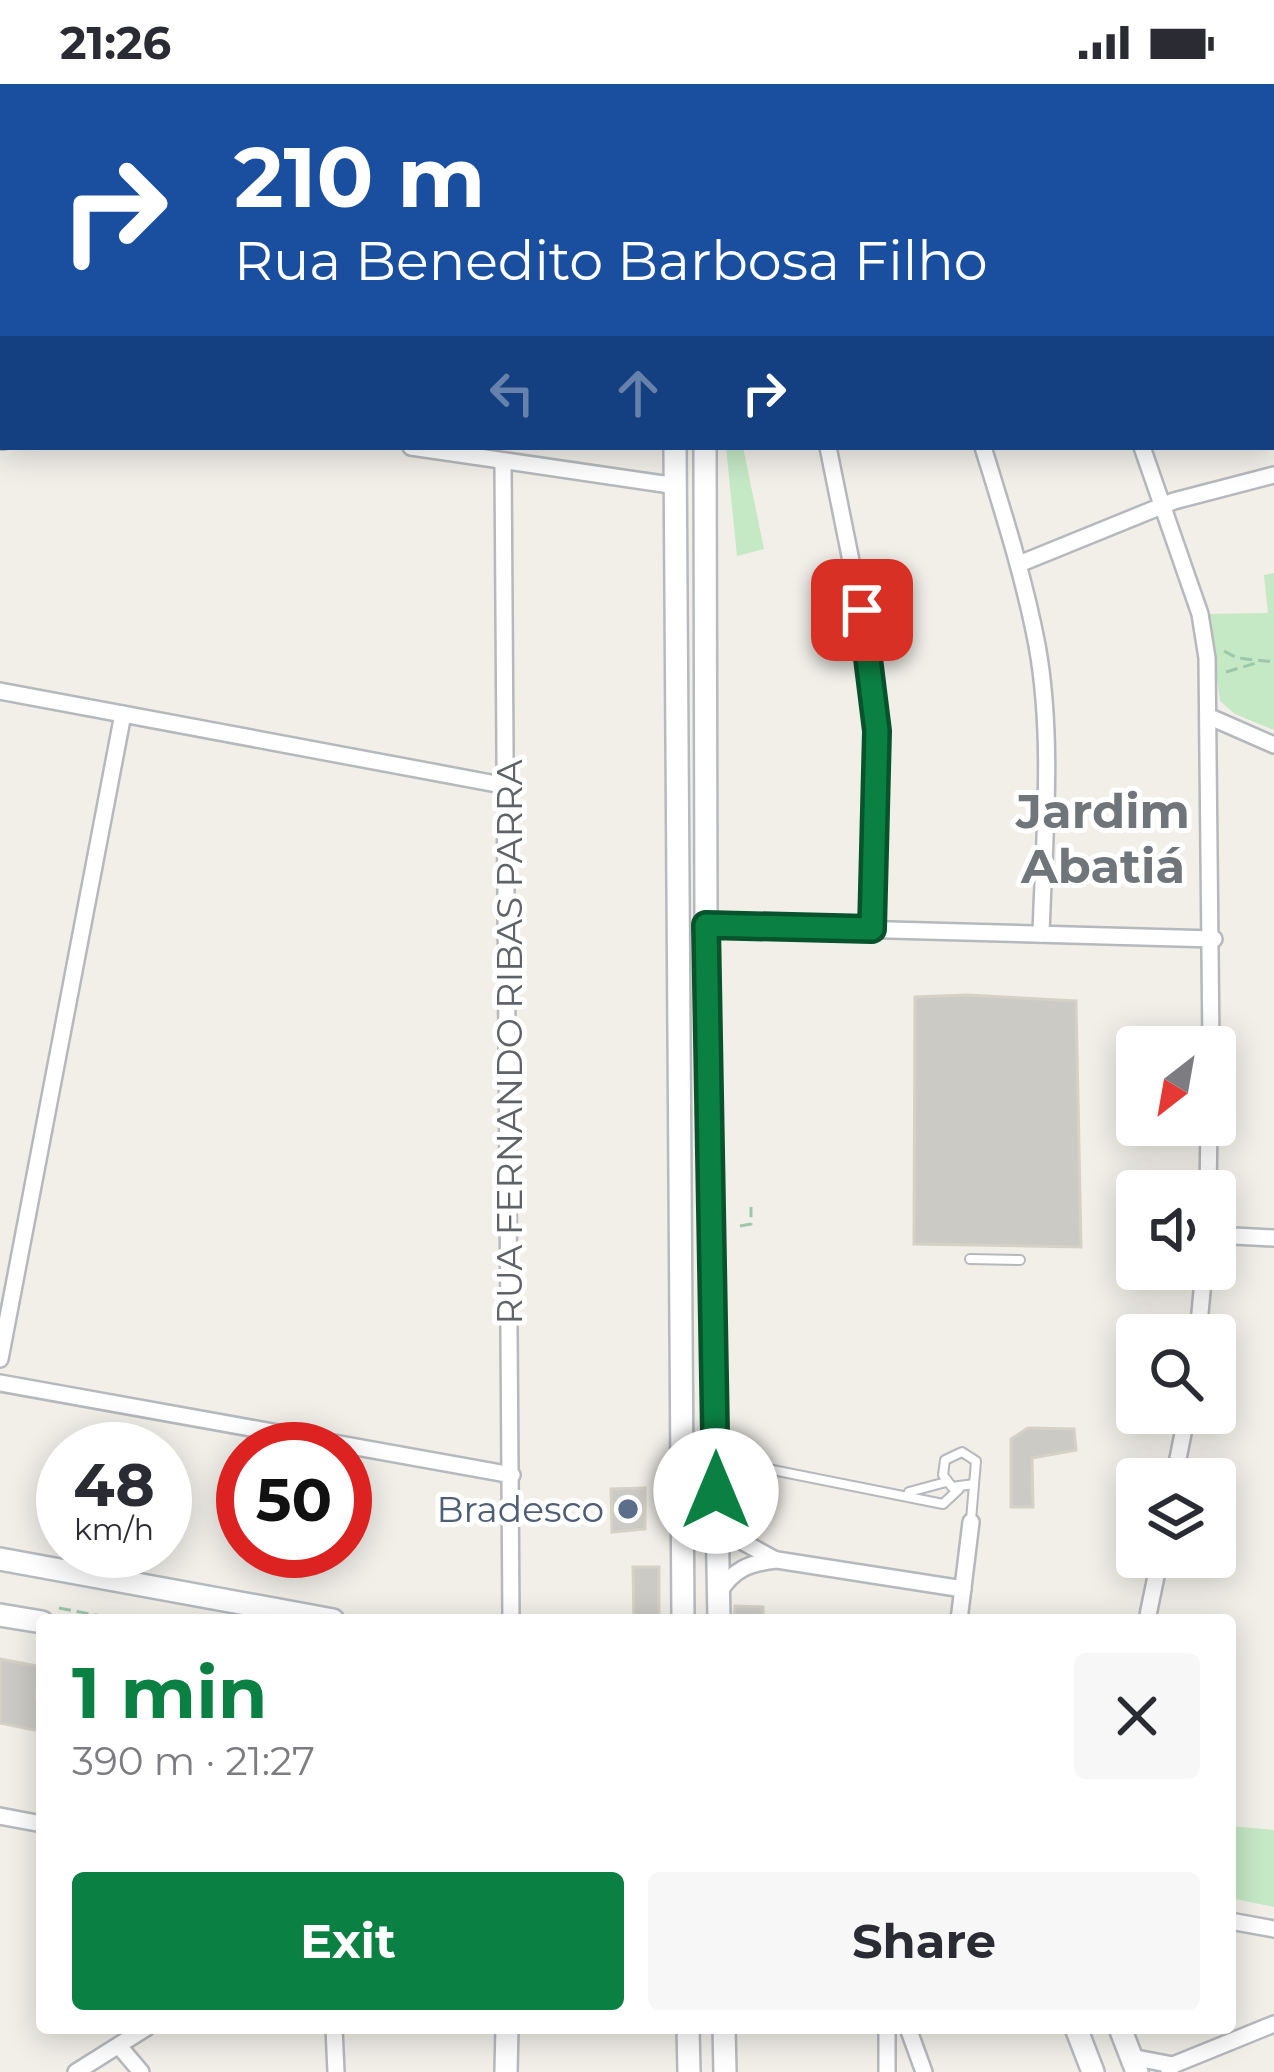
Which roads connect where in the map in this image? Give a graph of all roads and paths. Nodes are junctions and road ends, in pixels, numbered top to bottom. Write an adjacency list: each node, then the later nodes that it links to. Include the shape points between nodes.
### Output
1 (428, 450): 7 (street)
2 (675, 450): 9 (main road)
3 (829, 450): 21 (street, via 877,731)
4 (983, 450): 11 (street)
5 (1143, 450): 10 (street)
6 (705, 453): 9 (main road); 20 (main road)
7 (503, 463): 9 (street); 19 (street, RUA FERNANDO RIBAS PARRA)
8 (1274, 475): 10 (street)
9 (677, 486): 32 (main road)
10 (1160, 506): 11 (street); 17 (street, via 1200,614)
11 (1019, 564): 22 (street, via 1038,650)
12 (1273, 664): 13 (path); 13 (path, via 1220,649)
13 (1225, 673): 14 (path)
14 (1224, 681)
15 (0, 691): 16 (street)
16 (123, 714): 19 (street); 31 (street)
17 (1210, 717): 18 (street); 23 (street)
18 (1274, 745)
19 (507, 786): 35 (street, RUA FERNANDO RIBAS PARRA)
20 (706, 925): 21 (street); 34 (main road)
21 (872, 929): 22 (street)
22 (1041, 934): 23 (street)
23 (1214, 939): 24 (street)
24 (1212, 1026)
25 (751, 1207): 26 (path, via 751,1224)
26 (740, 1226)
27 (1236, 1236): 28 (street)
28 (1274, 1238)
29 (970, 1259): 30 (lane)
30 (1020, 1260)
31 (0, 1359)
32 (678, 1365): 34 (main road, via 690,1445); 49 (main road)
33 (0, 1383): 35 (street)
34 (716, 1458): 39 (lane); 40 (main road)
35 (512, 1475): 48 (street, RUA FERNANDO RIBAS PARRA)
36 (946, 1482): 37 (lane, via 945,1460 962,1452 979,1466); 38 (lane); 39 (lane)
37 (974, 1484): 38 (lane); 41 (lane)
38 (961, 1489): 39 (lane, via 944,1504); 41 (lane)
39 (908, 1493)
40 (717, 1512): 43 (street, via 732,1536); 46 (main road)
41 (970, 1522): 45 (street)
42 (0, 1558): 47 (main road)
43 (777, 1560): 45 (street); 46 (street, via 734,1572)
44 (1156, 1578): 52 (street)
45 (963, 1588): 51 (street)
46 (717, 1594): 50 (main road)
47 (301, 1614)
48 (511, 1614)
49 (683, 1614)
50 (719, 1614)
51 (960, 1614)
52 (1149, 1614)
53 (0, 1615): 54 (main road)
54 (36, 1615)
55 (0, 1816): 56 (street)
56 (36, 1823)
57 (1236, 1922): 58 (street)
58 (1274, 1929)
59 (1274, 2024): 71 (street)
60 (137, 2034): 69 (street)
61 (334, 2034): 74 (street)
62 (507, 2034): 75 (main road)
63 (688, 2034): 76 (main road)
64 (724, 2034): 77 (main road)
65 (886, 2034): 78 (street)
66 (910, 2034): 79 (street)
67 (1078, 2034): 80 (main road)
68 (1122, 2034): 70 (main road)
69 (118, 2046): 72 (street); 73 (street)
70 (1134, 2064): 71 (street)
71 (1170, 2068)
72 (76, 2072)
73 (141, 2072)
74 (335, 2072)
75 (506, 2072)
76 (689, 2072)
77 (725, 2072)
78 (887, 2072)
79 (924, 2072)
80 (1093, 2072)

